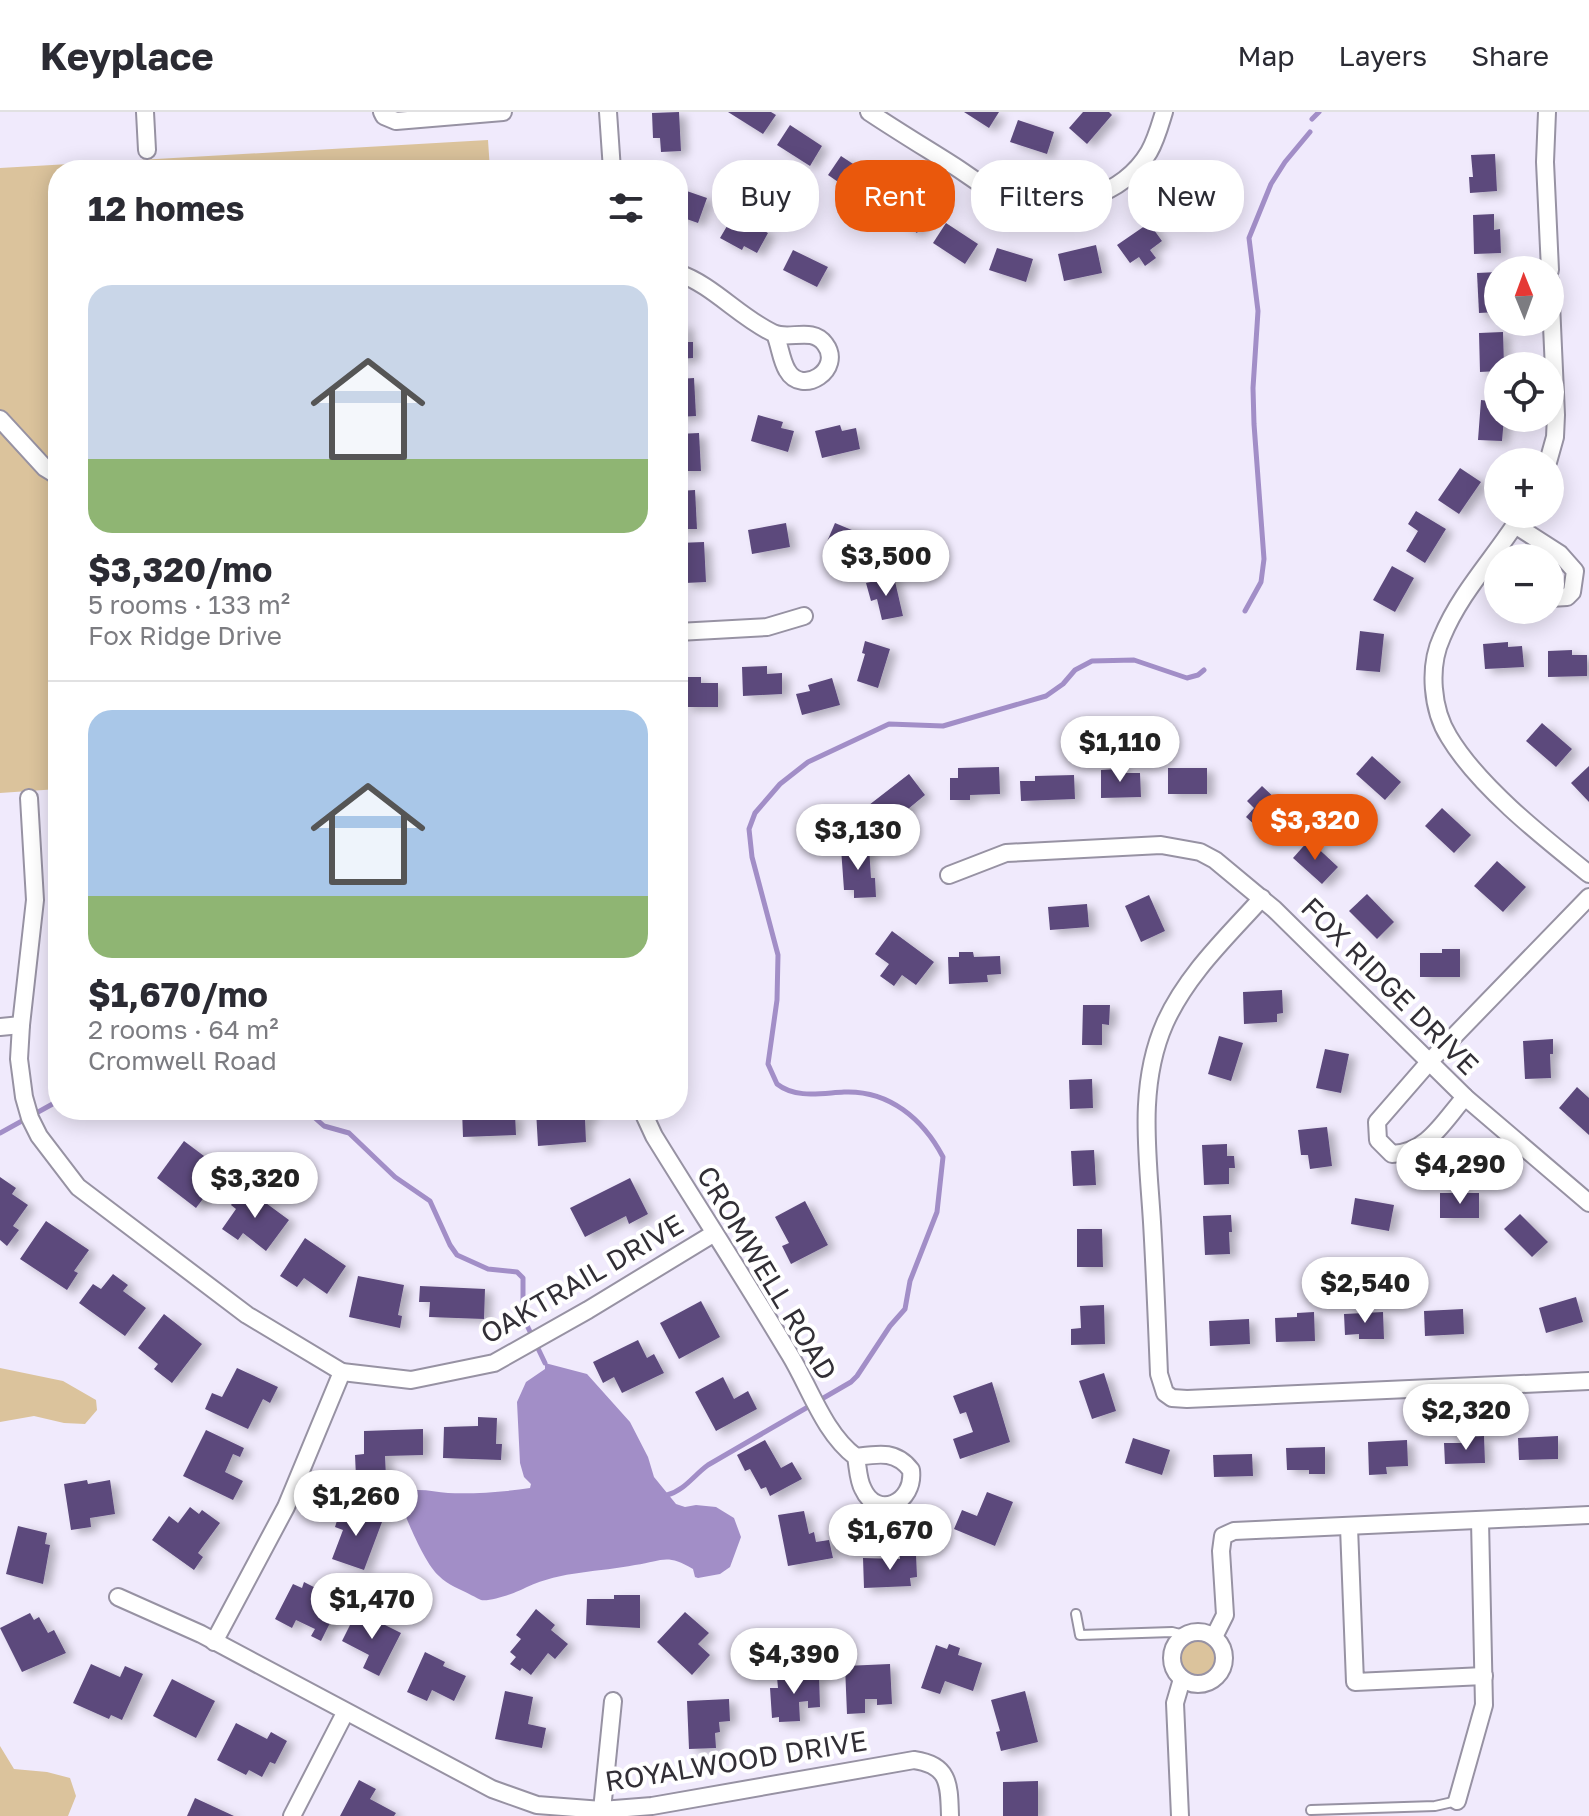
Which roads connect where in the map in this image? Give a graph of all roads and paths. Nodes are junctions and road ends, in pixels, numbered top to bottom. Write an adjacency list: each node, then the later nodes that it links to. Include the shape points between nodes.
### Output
1 (145, 112): 8 (street)
2 (503, 112): 7 (street, via 396,121)
3 (608, 112): 9 (street)
4 (869, 112): 5 (street, via 992,192 1047,205 1077,203 1132,171 1149,152)
5 (1164, 112)
6 (1547, 112): 10 (street)
7 (383, 114)
8 (147, 150)
9 (611, 160)
10 (1549, 256)
11 (688, 278): 12 (street)
12 (775, 334)
13 (1552, 336): 15 (street)
14 (0, 419): 16 (street)
15 (1552, 448)
16 (48, 470)
17 (1528, 528): 18 (street)
18 (1548, 544)
19 (1564, 559): 21 (street, via 1575,571 1572,592)
20 (1484, 572): 25 (street, via 1440,641 1434,681 1447,735 1466,762 1536,831)
21 (1564, 597)
22 (804, 616): 23 (street, via 767,627)
23 (688, 631)
24 (29, 798): 29 (street, OAKTRAIL DRIVE, via 35,900)
25 (1589, 874)
26 (949, 875): 28 (street, FOX RIDGE DRIVE, via 1006,853 1161,845 1200,852)
27 (1589, 897): 31 (street)
28 (1262, 898): 31 (street, FOX RIDGE DRIVE); 37 (street, via 1179,996 1153,1062 1145,1109 1159,1374 1165,1393 1187,1399)
29 (21, 1025): 30 (street); 36 (street, OAKTRAIL DRIVE, via 19,1059 30,1118 78,1187 247,1315)
30 (0, 1027)
31 (1430, 1061): 32 (street, FOX RIDGE DRIVE); 32 (street, via 1377,1122 1378,1140 1392,1154 1420,1147)
32 (1465, 1097): 34 (street, FOX RIDGE DRIVE)
33 (647, 1120): 35 (street, CROMWELL ROAD)
34 (1589, 1203)
35 (713, 1234): 36 (street, OAKTRAIL DRIVE, via 494,1363 411,1380); 38 (street, CROMWELL ROAD, via 843,1447)
36 (342, 1372): 46 (street, via 286,1507)
37 (1589, 1381)
38 (856, 1457)
39 (1589, 1515): 40 (street)
40 (1480, 1521): 41 (street); 47 (street)
41 (1349, 1527): 45 (street, via 1234,1531 1223,1536 1225,1615); 47 (street, via 1355,1682)
42 (118, 1597): 46 (street, ROYALWOOD DRIVE)
43 (1076, 1614): 44 (lane, via 1080,1635)
44 (1184, 1635): 45 (street, via 1194,1631); 48 (street, via 1172,1662)
45 (1214, 1637): 48 (street, via 1225,1654 1220,1674 1202,1684)
46 (214, 1642): 50 (street, ROYALWOOD DRIVE)
47 (1484, 1676): 51 (street, via 1484,1705)
48 (1182, 1679): 56 (street, via 1175,1703)
49 (613, 1701): 52 (street)
50 (345, 1713): 52 (street, ROYALWOOD DRIVE, via 492,1789 537,1805); 54 (street)
51 (1457, 1801): 53 (lane)
52 (602, 1810): 55 (street, ROYALWOOD DRIVE, via 652,1806 898,1762 931,1762 944,1773 949,1787)
53 (1311, 1810)
54 (292, 1816)
55 (950, 1816)
56 (1180, 1816)

